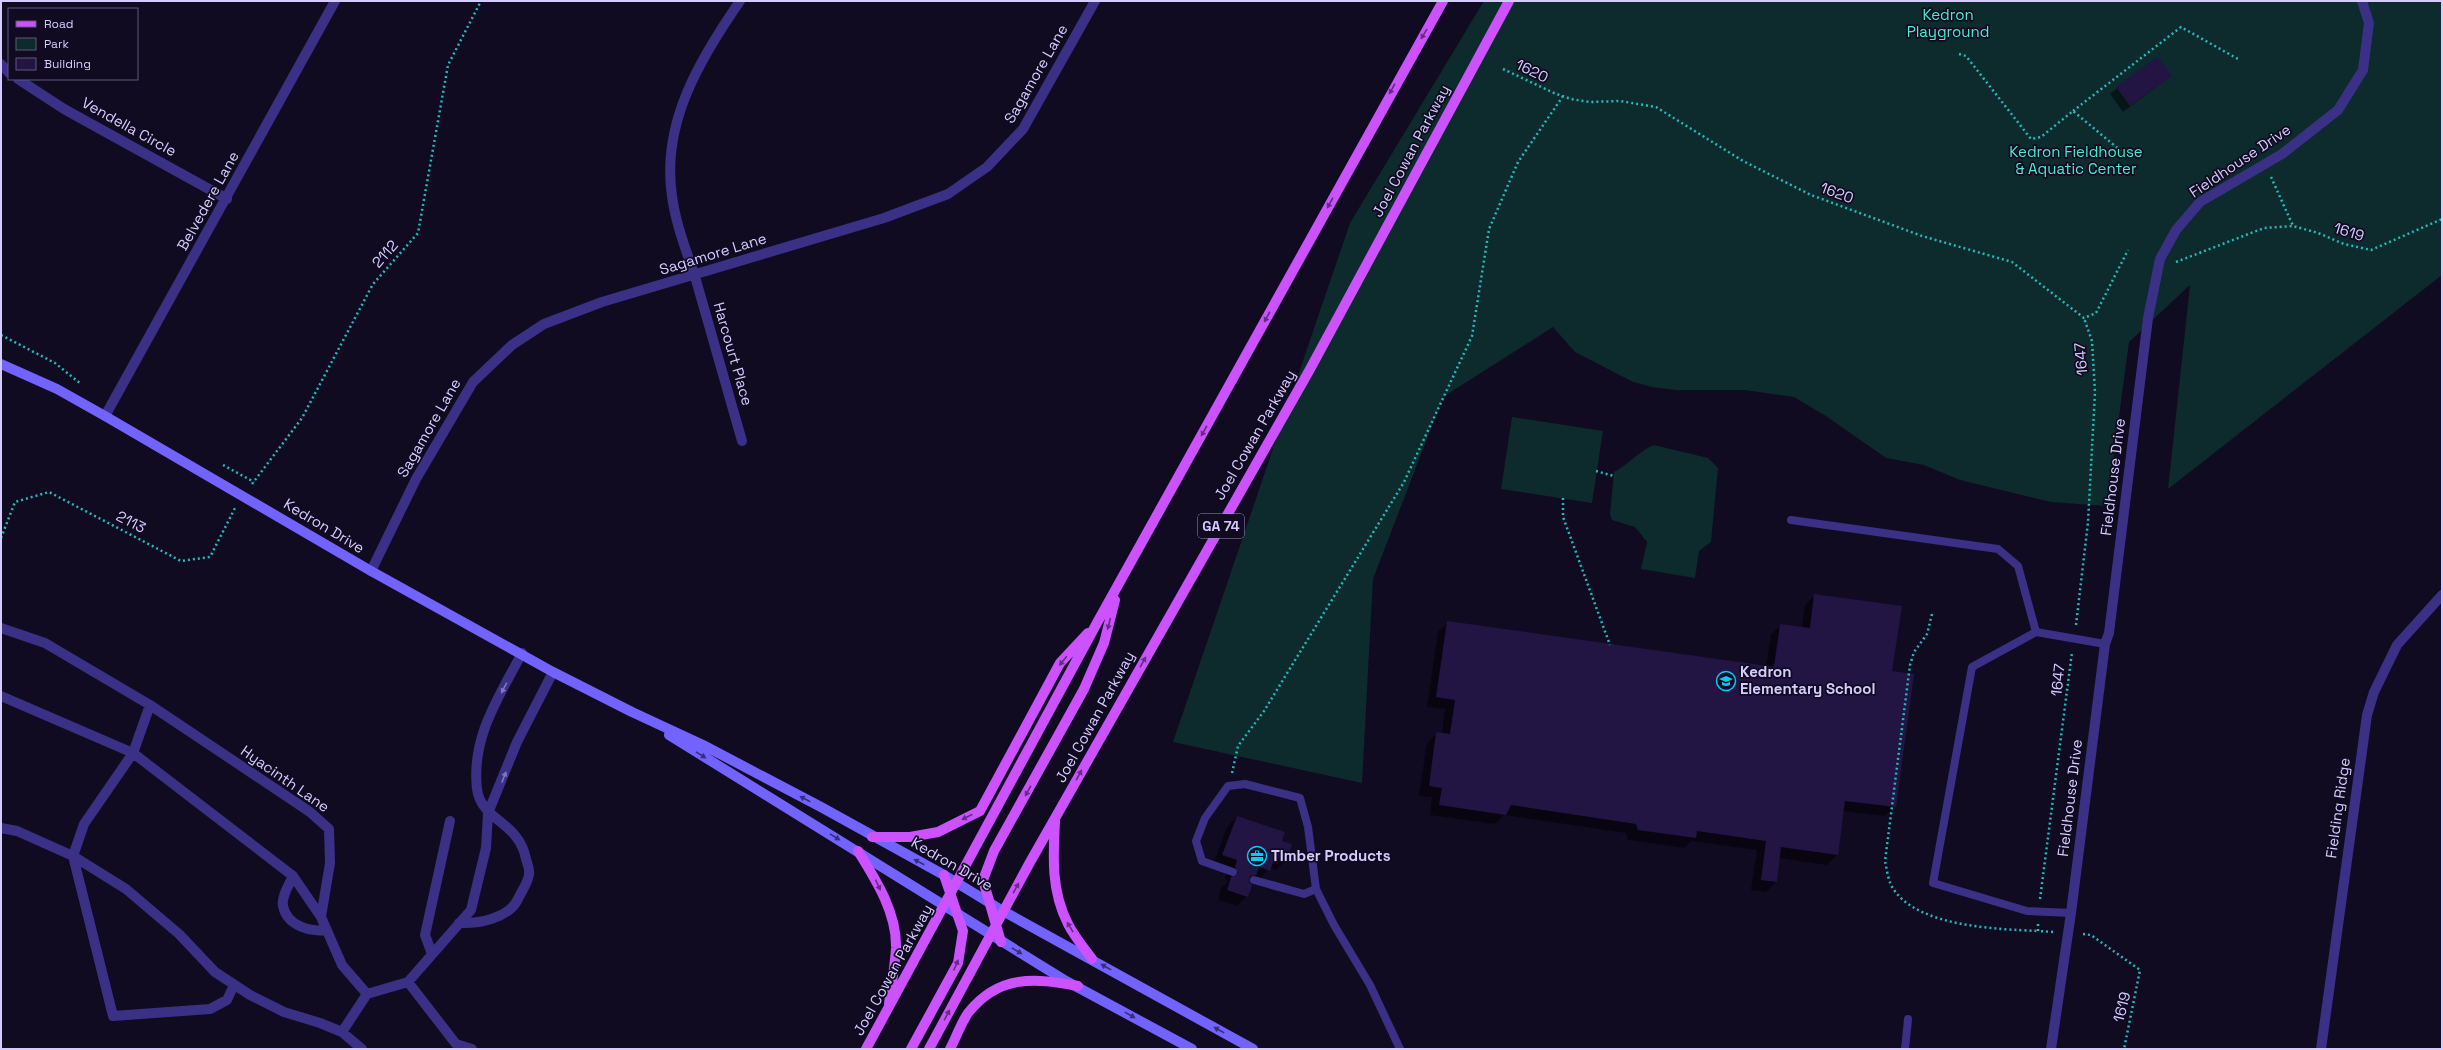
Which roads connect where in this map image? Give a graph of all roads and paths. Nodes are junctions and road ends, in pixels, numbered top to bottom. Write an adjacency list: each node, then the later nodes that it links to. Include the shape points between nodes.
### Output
1 (335, 1): 18 (street, Belvedere Lane)
2 (481, 1): 30 (path, 2112, via 448,65 418,233 373,284 302,418)
3 (740, 1): 23 (street, Harcourt Place, via 709,48 686,90 673,140 670,170 672,196 680,239)
4 (1095, 1): 23 (street, Sagamore Lane, via 1023,129 987,167 948,194 884,218)
5 (1443, 1): 35 (main road, Joel Cowan Parkway, one-way to 35)
6 (1509, 1): 52 (main road, Joel Cowan Parkway / GA 74, one-way to 6, via 1309,371)
7 (2362, 1): 17 (street, Fieldhouse Drive, via 2370,23 2363,70 2338,110 2282,154)
8 (1959, 54): 15 (path, via 1966,56 2031,139 2041,137)
9 (2238, 59): 15 (path, via 2181,27)
10 (1, 64): 12 (street)
11 (1503, 69): 14 (path, 1620)
12 (8, 72)
13 (20, 80): 18 (street, Vendella Circle, via 64,109)
14 (1563, 96): 24 (path, 1620, via 1590,102 1620,100 1656,107 1743,161 1812,195 1922,236 2012,262); 50 (path, via 1518,162 1489,229 1472,336 1404,482 1268,705 1238,746)
15 (2073, 111): 16 (path)
16 (2121, 151)
17 (2265, 164): 20 (path); 22 (street, Fieldhouse Drive, via 2200,202 2176,230)
18 (227, 199): 26 (street, Belvedere Lane)
19 (2442, 219): 20 (path, 1619, via 2371,250 2344,244)
20 (2293, 226): 22 (path, 1619, via 2264,228 2177,263)
21 (2128, 250): 24 (path, via 2096,312)
22 (2160, 259): 42 (street, Fieldhouse Drive, via 2148,318 2109,633)
23 (694, 275): 27 (street, Harcourt Place); 34 (street, Sagamore Lane, via 602,302 544,324 512,345 473,382 416,479)
24 (2084, 318): 41 (path, 1647, via 2092,340 2095,392 2088,522 2081,593)
25 (1, 364): 26 (street, Kedron Drive, via 57,389)
26 (105, 416): 30 (street, Kedron Drive, via 200,473)
27 (742, 441)
28 (1596, 471): 29 (path)
29 (1614, 476)
30 (243, 495): 33 (path, 2113, via 229,517 210,557 181,560 49,492 15,502); 34 (street, Kedron Drive)
31 (1563, 498): 43 (path, via 1563,517)
32 (1791, 520): 40 (lane, via 1998,549 2018,566)
33 (1, 538)
34 (371, 571): 44 (street, Kedron Drive)
35 (1118, 586): 38 (main road, Joel Cowan Parkway); 65 (main road, one-way to 65, via 1104,644 1084,689 994,851 983,880)
36 (2442, 595): 99 (street, Fielding Ridge, via 2397,645 2374,692 2367,715)
37 (1932, 614): 74 (path, via 1927,634 1914,652 1910,665 1885,861 1888,877 1893,889 1903,901 1924,915 1964,923)
38 (1098, 621): 55 (main road, one-way to 55, via 1060,663 980,811 938,832 910,837); 62 (main road, Joel Cowan Parkway)
39 (1, 628): 47 (street, Hyacinth Lane, via 45,643)
40 (2036, 632): 41 (lane); 67 (lane, via 1972,668 1933,883 2027,911)
41 (2073, 638): 42 (lane); 67 (path, 1647)
42 (2105, 644): 69 (street, Fieldhouse Drive)
43 (1610, 645)
44 (522, 653): 45 (street, Kedron Drive); 51 (street, one-way to 51, via 479,741 476,764 478,791)
45 (553, 672): 48 (street, Kedron Drive); 51 (street, one-way to 45, via 517,742)
46 (1, 696): 49 (street)
47 (150, 705): 49 (street); 70 (street, Hyacinth Lane, via 310,812 329,829 330,863)
48 (632, 712): 55 (street, Kedron Drive, one-way to 48, via 821,807 702,745); 56 (street, Kedron Drive, one-way to 56)
49 (133, 753): 57 (street, via 84,824); 60 (street)
50 (1228, 786): 58 (lane, via 1205,818 1196,841 1202,861); 63 (lane, via 1245,784 1300,798 1308,827)
51 (488, 813): 71 (street, via 486,848 471,910); 71 (street, via 511,828 524,846 529,874 515,906 490,920 474,924)
52 (1055, 818): 66 (main road, Joel Cowan Parkway / GA 74, one-way to 52); 79 (main road, one-way to 52, via 1068,924 1056,894 1053,853)
53 (450, 821): 78 (street, via 425,935)
54 (1, 828): 57 (street, via 17,831)
55 (872, 837): 59 (street, Kedron Drive, one-way to 55)
56 (858, 851): 64 (street, Kedron Drive); 84 (main road, one-way to 84, via 877,881 891,914 896,947)
57 (74, 856): 81 (street, via 126,889 179,934 215,972); 81 (street, via 113,1016 210,1009 227,1000)
58 (1233, 872)
59 (944, 875): 62 (street, Kedron Drive); 64 (main road)
60 (293, 876): 70 (street); 73 (street, via 285,893 283,906 290,920 304,928)
61 (1254, 880): 63 (lane, via 1304,894)
62 (957, 884): 64 (main road, Joel Cowan Parkway); 65 (street, Kedron Drive)
63 (1316, 890): 95 (lane, via 1370,985)
64 (948, 900): 68 (main road); 84 (main road, Joel Cowan Parkway)
65 (990, 903): 66 (street, Kedron Drive); 72 (main road)
66 (1003, 911): 72 (main road, Joel Cowan Parkway / GA 74); 79 (street, Kedron Drive)
67 (2039, 912): 69 (lane); 74 (path, 1647)
68 (958, 913): 76 (street); 90 (main road, one-way to 68, via 958,963 962,931)
69 (2071, 913): 75 (street, Fieldhouse Drive)
70 (321, 917): 73 (street)
71 (459, 923): 78 (street)
72 (996, 924): 76 (main road, Joel Cowan Parkway / GA 74); 77 (main road)
73 (327, 930): 83 (street, via 342,965)
74 (2038, 931): 75 (path)
75 (2067, 932): 97 (street, Fieldhouse Drive); 98 (path, 1619, via 2091,935 2140,970)
76 (990, 935): 77 (street); 91 (main road, Joel Cowan Parkway / GA 74, one-way to 76)
77 (1001, 942): 82 (street, one-way to 82)
78 (432, 954): 80 (street)
79 (1092, 959): 94 (street, Kedron Drive, one-way to 79)
80 (408, 982): 83 (street); 88 (street, via 456,1044)
81 (234, 985): 86 (street, via 284,1012)
82 (1078, 986): 92 (main road, via 1042,979 1022,980 991,991 968,1013); 93 (street, one-way to 93)
83 (367, 994): 86 (street)
84 (888, 1010): 89 (main road, Joel Cowan Parkway)
85 (1908, 1019): 96 (lane)
86 (342, 1032): 87 (street)
87 (362, 1049)
88 (472, 1049)
89 (866, 1049)
90 (911, 1049)
91 (929, 1049)
92 (950, 1049)
93 (1192, 1049)
94 (1253, 1049)
95 (1400, 1049)
96 (1904, 1049)
97 (2051, 1049)
98 (2124, 1049)
99 (2321, 1049)

